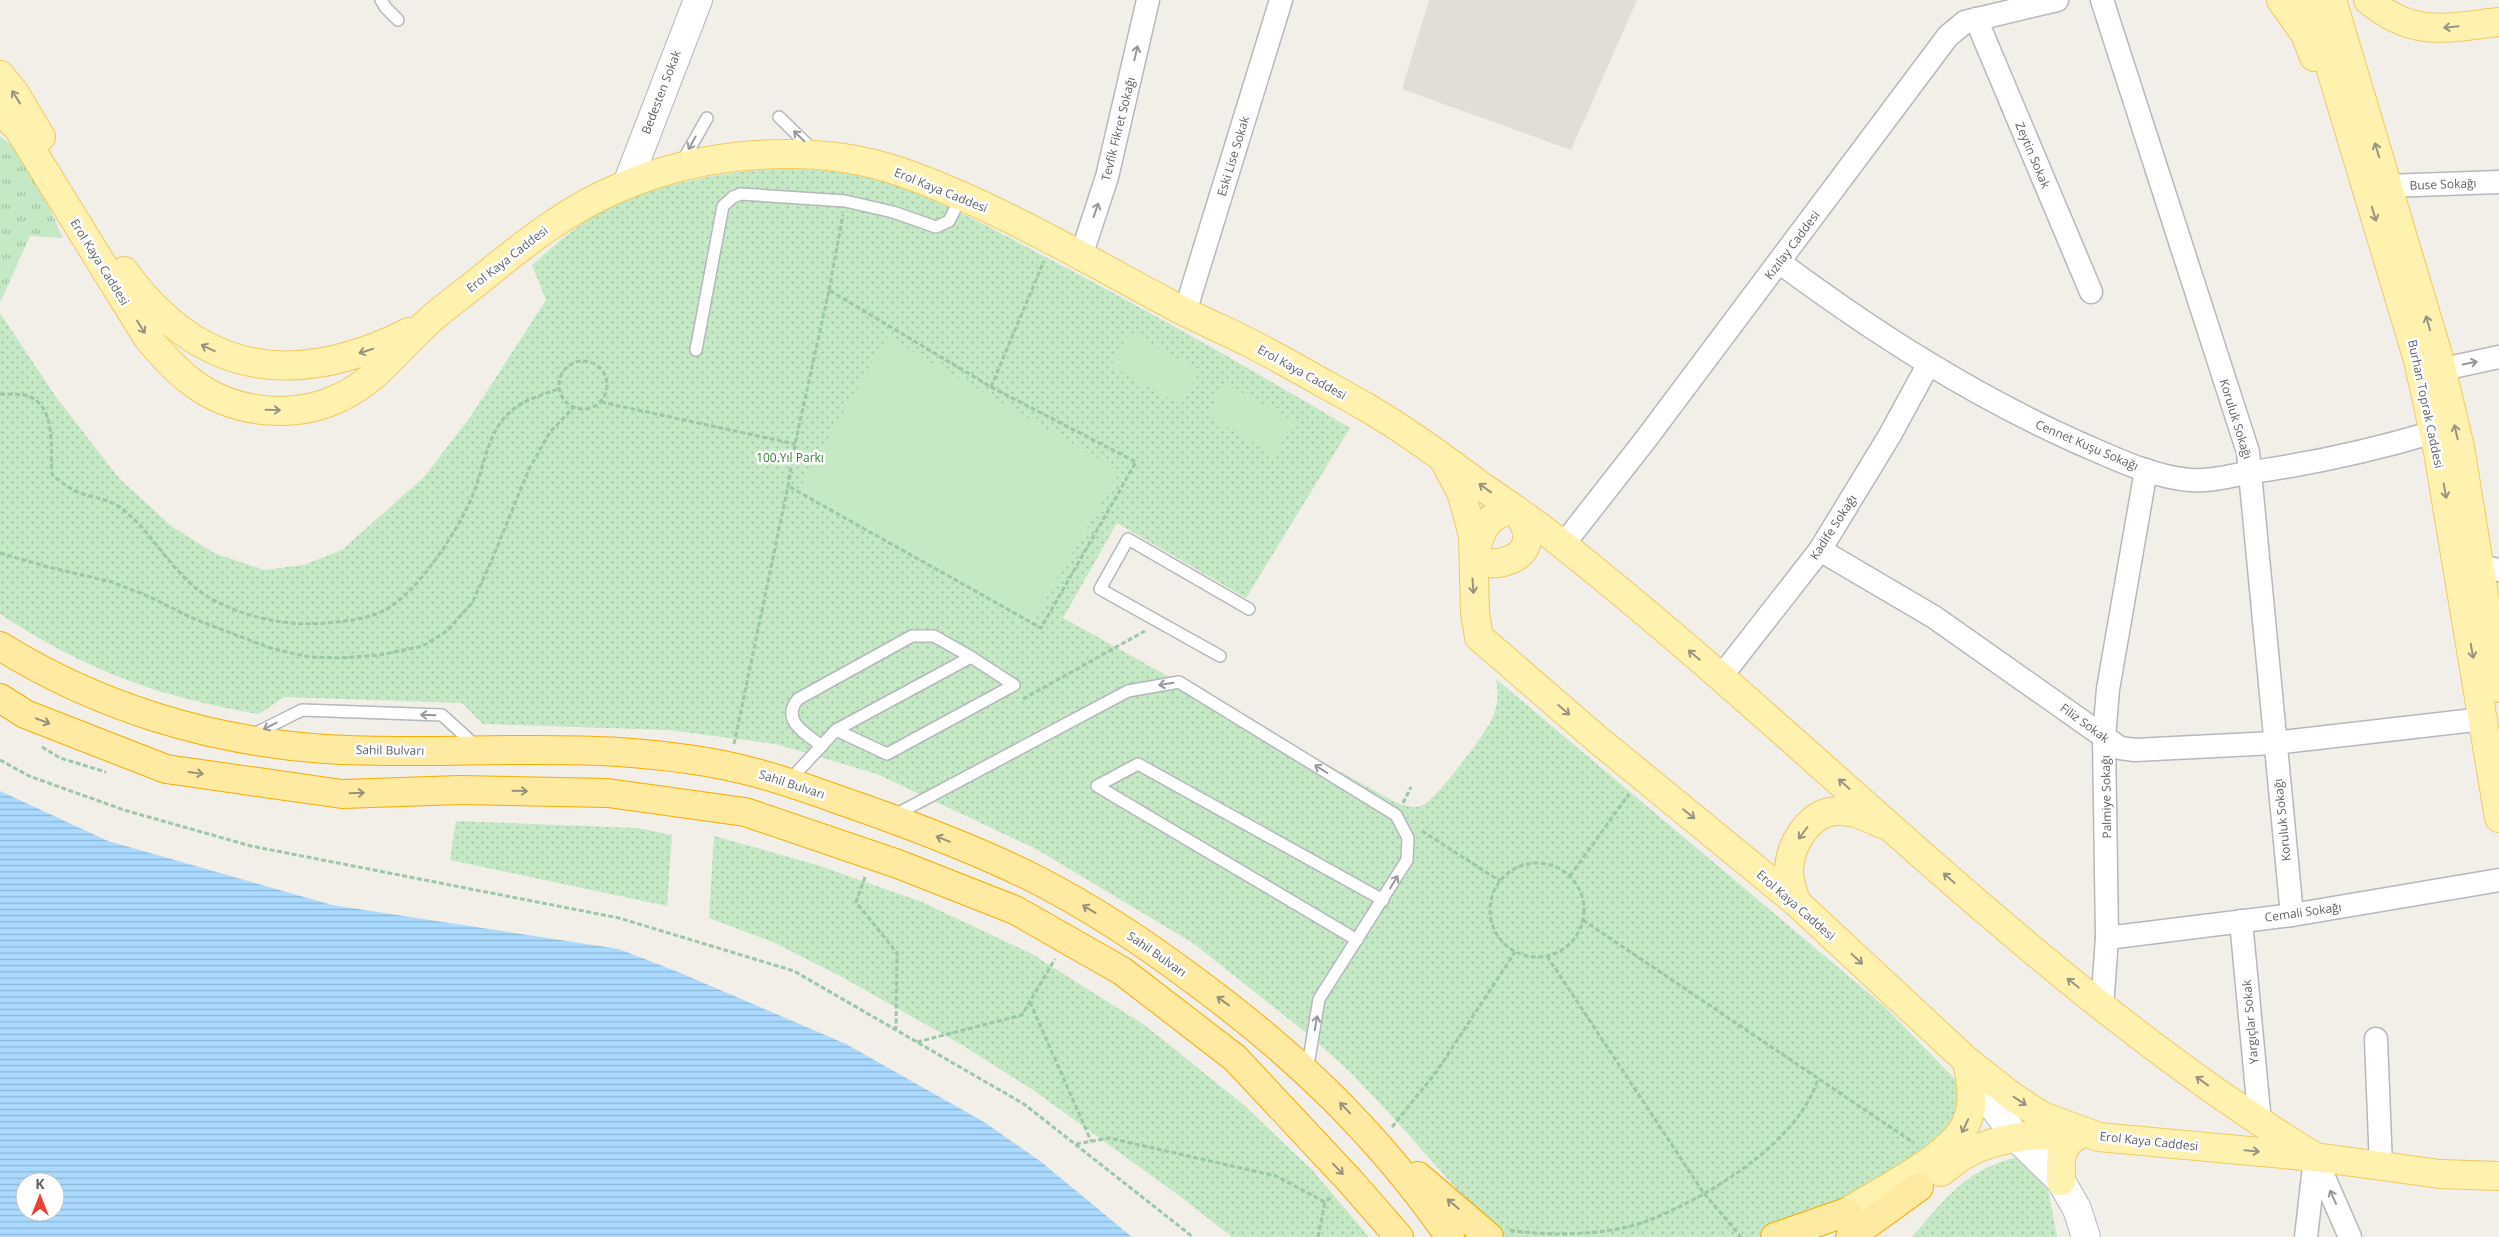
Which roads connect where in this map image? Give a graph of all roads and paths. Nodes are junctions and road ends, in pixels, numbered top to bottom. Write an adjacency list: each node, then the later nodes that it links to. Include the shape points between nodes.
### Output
1 (382, 0): 12 (lane)
2 (698, 0): 21 (street, Bedesten Sokak)
3 (1148, 0): 26 (street, Tevfik Fikret Sokağı, one-way to 3, via 1107,177)
4 (1281, 0): 30 (street, Eski Lise Sokak)
5 (2058, 0): 11 (street, Kızılay Caddesi)
6 (2102, 0): 45 (street, Koruluk Sokağı, via 2248,452)
7 (2282, 0): 22 (main road, via 2304,34)
8 (2310, 0): 22 (main road, Burhan Toprak Caddesi)
9 (2332, 0): 22 (main road, Burhan Toprak Caddesi, one-way to 9)
10 (2368, 0): 13 (main road, one-way to 10, via 2433,29 2416,27)
11 (1976, 19): 27 (street, Kızılay Caddesi, via 1965,22 1948,36); 29 (street, Zeytin Sokak)
12 (398, 20)
13 (2499, 22)
14 (0, 75): 31 (main road, Erol Kaya Caddesi, one-way to 14, via 384,345 305,366 248,362 201,345 180,331 141,295 108,250 14,92)
15 (0, 111): 31 (main road, Erol Kaya Caddesi, one-way to 31, via 18,128 147,337 170,364 198,388 220,399 269,411 295,410 343,397 401,350)
16 (779, 117): 18 (lane, one-way to 16)
17 (707, 118): 19 (lane, one-way to 19)
18 (819, 156): 19 (main road, Erol Kaya Caddesi, via 746,156); 23 (main road, Erol Kaya Caddesi, via 876,164)
19 (678, 169): 21 (main road, Erol Kaya Caddesi)
20 (2499, 182): 22 (street, Buse Sokağı)
21 (627, 184): 31 (main road, Erol Kaya Caddesi, via 538,233)
22 (2376, 184): 35 (main road, Burhan Toprak Caddesi)
23 (961, 197): 24 (lane, via 949,221 936,227 893,212); 25 (main road, Erol Kaya Caddesi)
24 (845, 201): 28 (path); 32 (lane, via 741,194 727,200 723,206)
25 (1052, 240): 26 (main road, Erol Kaya Caddesi); 36 (path)
26 (1080, 256): 30 (main road, Erol Kaya Caddesi)
27 (1779, 262): 34 (street, Cennet Kuşu Sokağı); 48 (street, Kızılay Caddesi)
28 (828, 290): 36 (path); 42 (path)
29 (2091, 292)
30 (1185, 312): 43 (main road, Erol Kaya Caddesi, via 1250,343 1371,410)
31 (426, 324)
32 (696, 350)
33 (2499, 357): 35 (street, one-way to 33)
34 (1928, 365): 44 (street, Cennet Kuşu Sokağı, via 2018,415); 49 (street, Kadife Sokağı)
35 (2431, 372): 41 (main road, Burhan Toprak Caddesi); 52 (main road, Burhan Toprak Caddesi, one-way to 35, via 2460,447)
36 (991, 387): 46 (path, via 1136,462 1041,628)
37 (558, 389): 38 (path, via 528,399 500,423 466,514 404,598 362,619 307,625 228,607 190,584 124,510 103,498 86,495 64,485 52,474 48,416 40,404 27,395); 39 (path, via 558,381 566,366 582,360 590,361 603,371 607,379); 40 (path)
38 (0, 394)
39 (601, 402): 40 (path, via 588,409); 42 (path)
40 (573, 408): 50 (path, via 550,432 528,469 472,603 446,631 423,646 359,657 293,654 219,630 150,596 112,582)
41 (2434, 432): 45 (street, Cennet Kuşu Sokağı, via 2301,466); 60 (main road, Burhan Toprak Caddesi, one-way to 60)
42 (794, 444): 46 (path)
43 (1442, 457): 47 (main road, Erol Kaya Caddesi, one-way to 43); 51 (main road, Erol Kaya Caddesi, via 1466,507)
44 (2146, 470): 45 (street, Cennet Kuşu Sokağı, via 2189,480 2221,479); 62 (street, Palmiye Sokağı, via 2108,689)
45 (2251, 472): 65 (street, Koruluk Sokağı)
46 (788, 486): 69 (path)
47 (1516, 510): 48 (main road, Erol Kaya Caddesi); 51 (main road, via 1504,511 1489,519 1480,533); 51 (main road, via 1524,523 1526,535 1525,547 1518,555 1496,564 1484,562)
48 (1563, 545): 57 (main road, Erol Kaya Caddesi, one-way to 48)
49 (1820, 550): 57 (street, Kadife Sokağı); 62 (street, Filiz Sokak, via 1934,617)
50 (0, 553)
51 (1474, 554): 71 (main road, Erol Kaya Caddesi, one-way to 71, via 1474,596 1479,637)
52 (2489, 568): 58 (main road, Burhan Toprak Caddesi)
53 (1249, 609): 55 (lane, via 1128,539 1100,589)
54 (0, 646): 63 (highway, Sahil Bulvarı, via 108,700 190,728)
55 (1220, 656)
56 (971, 657): 61 (lane); 61 (lane, via 1014,685 887,754); 66 (lane, via 934,636 912,636 798,698 792,707 793,720 801,731)
57 (1720, 678): 77 (main road, Erol Kaya Caddesi, one-way to 57)
58 (2499, 688)
59 (0, 698): 78 (highway, one-way to 78, via 26,714 166,769 342,794 460,790 608,793 745,812)
60 (2483, 718): 65 (street, Filiz Sokak); 76 (main road, Burhan Toprak Caddesi)
61 (836, 730): 66 (lane)
62 (2104, 737): 65 (street, Filiz Sokak, via 2120,748 2135,750); 89 (street, Palmiye Sokağı)
63 (244, 740): 67 (highway, Sahil Bulvarı, via 330,749); 67 (lane, one-way to 63, via 442,715 302,710)
64 (34, 743): 70 (path, via 60,758)
65 (2274, 743): 85 (street, Koruluk Sokağı)
66 (822, 746): 72 (lane)
67 (481, 751): 69 (highway, Sahil Bulvarı, via 615,752)
68 (0, 760): 96 (path, via 29,776 124,810 251,846 628,920 794,971)
69 (730, 766): 72 (highway, Sahil Bulvarı)
70 (108, 773)
71 (1642, 776): 79 (path); 84 (main road, Erol Kaya Caddesi, one-way to 84)
72 (788, 782): 75 (highway, Sahil Bulvarı)
73 (1411, 788): 74 (path)
74 (1396, 815): 75 (lane, one-way to 75, via 1179,682 1128,691); 81 (path); 83 (lane, one-way to 74, via 1408,860 1408,838)
75 (889, 818): 100 (highway, Sahil Bulvarı, one-way to 75, via 1247,1019 1179,968 1080,904 1007,866)
76 (2499, 818)
77 (1893, 828): 84 (main road, one-way to 84, via 1858,814 1838,811 1814,820 1800,834 1791,853 1789,869); 95 (main road, Erol Kaya Caddesi, one-way to 77)
78 (873, 856): 90 (highway, via 1015,910); 96 (path, via 856,902 897,953)
79 (1570, 876): 81 (path, via 1557,867 1542,863 1526,864 1511,870); 82 (path)
80 (2499, 880): 85 (street, Cemali Sokağı)
81 (1500, 881): 82 (path, via 1526,865 1542,864 1557,868); 88 (path, via 1492,895 1490,911)
82 (1579, 889): 86 (path, via 1584,905); 88 (path, via 1583,904 1582,920 1570,943 1559,951 1547,956 1525,955 1504,944)
83 (1383, 900): 91 (lane); 91 (lane, via 1138,764 1097,786)
84 (1796, 902): 99 (main road, Erol Kaya Caddesi, one-way to 99)
85 (2292, 914): 87 (street, Cemali Sokağı)
86 (1583, 920): 93 (path, via 1570,944); 101 (path)
87 (2241, 921): 89 (street, Cemali Sokağı); 103 (street, Yargıçlar Sokak)
88 (1497, 934): 92 (path)
89 (2107, 938): 95 (street, Palmiye Sokağı)
90 (1066, 939): 94 (path); 115 (highway, one-way to 115, via 1122,971 1235,1058)
91 (1357, 940): 100 (lane, one-way to 91, via 1320,999)
92 (1515, 952): 93 (path); 108 (path, via 1437,1071)
93 (1547, 956): 117 (path)
94 (1030, 1002): 98 (path, via 1022,1015); 106 (path)
95 (2102, 1007): 102 (main road, Erol Kaya Caddesi, one-way to 95)
96 (896, 1030): 98 (path)
97 (2376, 1039): 112 (street)
98 (916, 1042): 107 (path, via 1024,1104)
99 (1967, 1061): 104 (main road, Erol Kaya Caddesi, one-way to 104, via 2042,1116); 105 (street, via 1995,1109); 110 (main road, one-way to 110, via 1972,1098 1968,1121 1958,1138)
100 (1307, 1071): 108 (highway, Sahil Bulvarı, one-way to 100)
101 (1818, 1079): 110 (path); 117 (path, via 1813,1094 1794,1123 1770,1148)
102 (2227, 1099): 103 (main road, Erol Kaya Caddesi); 109 (main road, via 2235,1120 2232,1129 2227,1136)
103 (2260, 1123): 111 (main road, Erol Kaya Caddesi)
104 (2088, 1136): 105 (main road, via 2054,1134); 109 (main road, Erol Kaya Caddesi); 114 (main road, via 2066,1143 2061,1156)
105 (2017, 1138): 114 (street); 116 (main road, via 1967,1154)
106 (1091, 1141): 107 (path); 118 (path, via 1110,1138 1276,1176)
107 (1075, 1144): 121 (path)
108 (1378, 1144): 120 (highway, one-way to 108, via 1454,1205); 124 (highway, Sahil Bulvarı)
109 (2202, 1146): 111 (main road, Erol Kaya Caddesi, one-way to 111)
110 (1935, 1157): 119 (main road)
111 (2315, 1157): 112 (main road, Erol Kaya Caddesi); 130 (street); 131 (street, one-way to 111)
112 (2381, 1167): 113 (main road, Erol Kaya Caddesi)
113 (2499, 1176)
114 (2061, 1181): 129 (street, via 2077,1209)
115 (1351, 1182): 118 (path); 123 (highway)
116 (1919, 1188): 119 (highway); 128 (highway)
117 (1703, 1192): 120 (path, via 1646,1222 1612,1229); 125 (path)
118 (1325, 1202): 122 (path)
119 (1848, 1224): 126 (highway); 127 (highway)
120 (1499, 1233)
121 (1193, 1237)
122 (1318, 1237)
123 (1399, 1237)
124 (1450, 1237)
125 (1741, 1237)
126 (1775, 1237)
127 (1812, 1237)
128 (1879, 1237)
129 (2086, 1237)
130 (2306, 1237)
131 (2350, 1237)

